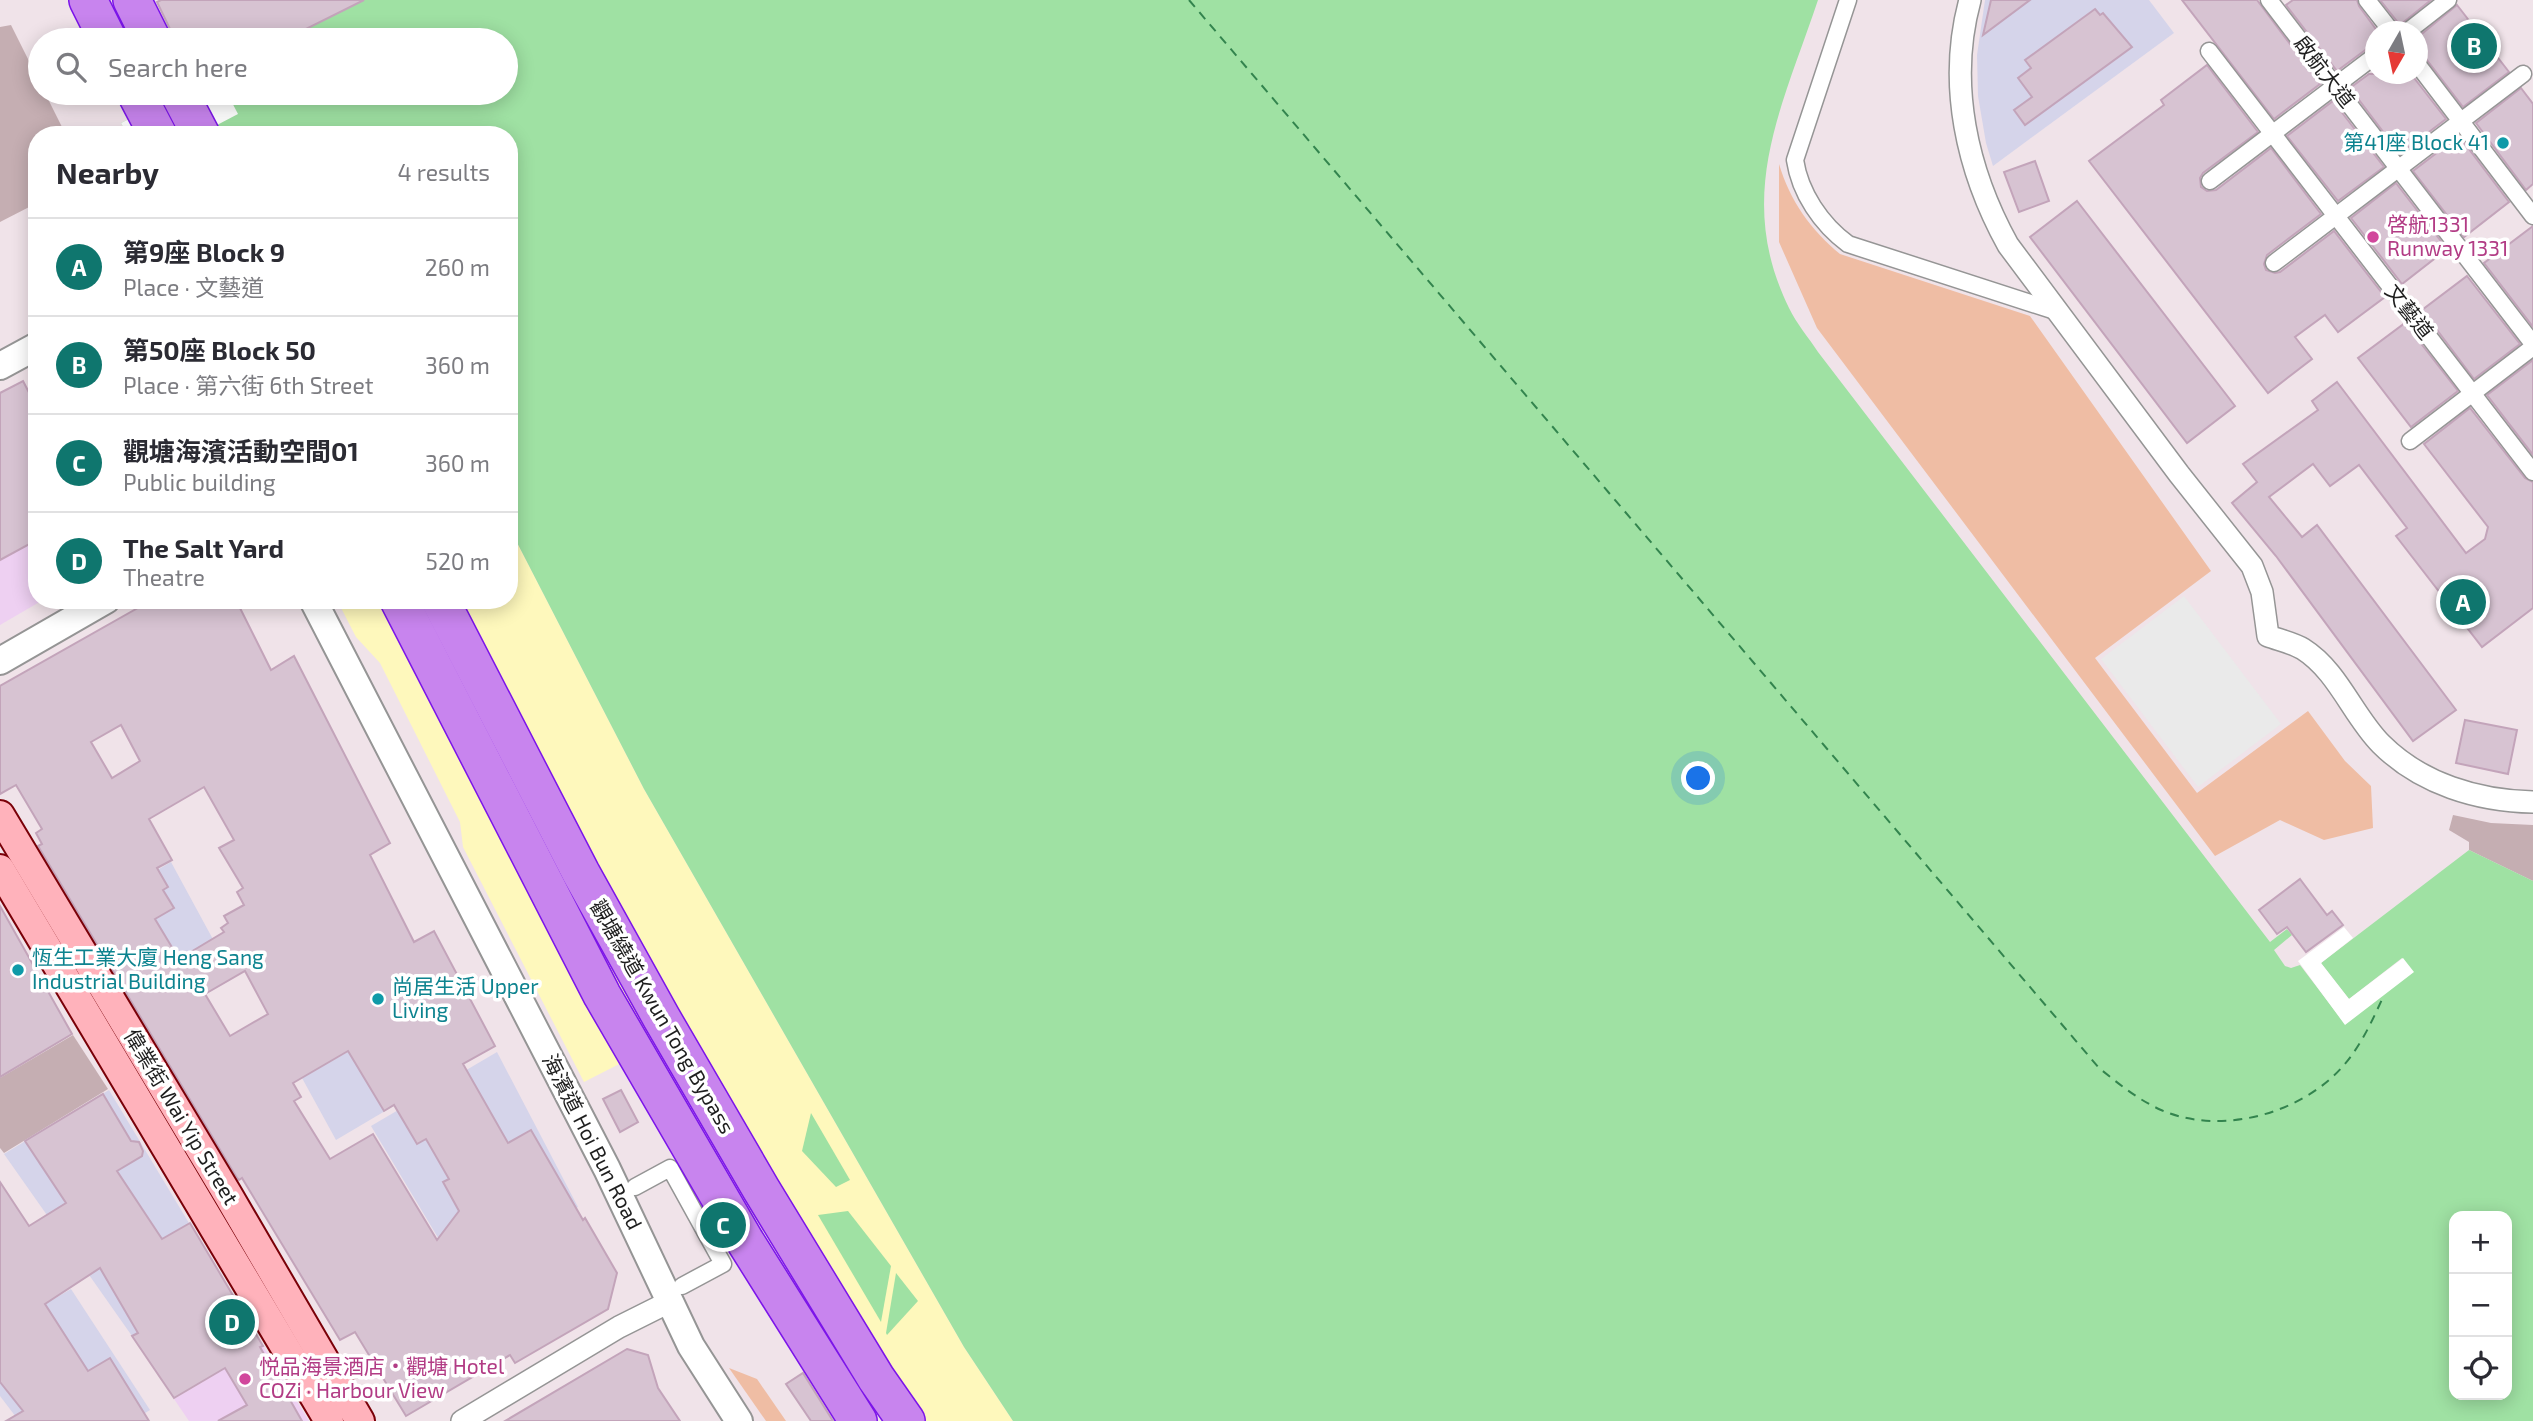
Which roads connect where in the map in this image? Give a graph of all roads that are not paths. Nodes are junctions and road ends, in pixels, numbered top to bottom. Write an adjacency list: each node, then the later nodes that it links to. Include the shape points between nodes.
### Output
1 (88, 0): 10 (highway)
2 (132, 0): 11 (highway)
3 (1848, 0): 28 (street, via 1794,160 1812,205 1848,244)
4 (1970, 0): 28 (street, via 1961,72 1972,162 2008,245)
5 (2269, 0): 16 (street, 啟航大道)
6 (2367, 0): 8 (street)
7 (2448, 0): 9 (street)
8 (2383, 21)
9 (2421, 21)
10 (102, 28)
11 (146, 28)
12 (2209, 51): 22 (street, 文藝道)
13 (2365, 63): 16 (street)
14 (2523, 74): 19 (street)
15 (2428, 79): 19 (street)
16 (2335, 86): 22 (street); 23 (street, 啟航大道)
17 (142, 105): 20 (highway)
18 (185, 105): 21 (highway)
19 (2461, 121): 23 (street); 26 (street)
20 (153, 126)
21 (196, 126)
22 (2272, 134): 24 (street); 25 (street, 文藝道)
23 (2399, 169): 25 (street); 29 (street, 啟航大道)
24 (2210, 181)
25 (2336, 216): 27 (street); 32 (street, 文藝道)
26 (2533, 216)
27 (2274, 263)
28 (2059, 312): 40 (street, via 2252,566 2262,592 2268,636 2302,649 2320,663 2380,743 2420,773 2465,793)
29 (2533, 345): 32 (street)
30 (28, 351): 31 (street)
31 (0, 366)
32 (2472, 393): 33 (street); 34 (street, 文藝道)
33 (2410, 441)
34 (2533, 472)
35 (90, 609): 39 (street)
36 (318, 609): 44 (street, 海濱道 Hoi Bun Road)
37 (404, 609): 49 (highway, 觀塘繞道 Kwun Tong Bypass, via 603,995 745,1241)
38 (445, 609): 50 (highway, 觀塘繞道 Kwun Tong Bypass, via 661,1017 774,1211)
39 (0, 661)
40 (2533, 802)
41 (0, 815): 46 (main road, 偉業街 Wai Yip Street)
42 (0, 869): 45 (main road, 偉業街 Wai Yip Street)
43 (635, 1187): 44 (street, via 670,1168 723,1264)
44 (676, 1293): 47 (street); 48 (street, 海濱道 Hoi Bun Road, via 699,1361)
45 (329, 1421)
46 (360, 1421)
47 (461, 1421)
48 (739, 1421)
49 (858, 1421)
50 (906, 1421)

